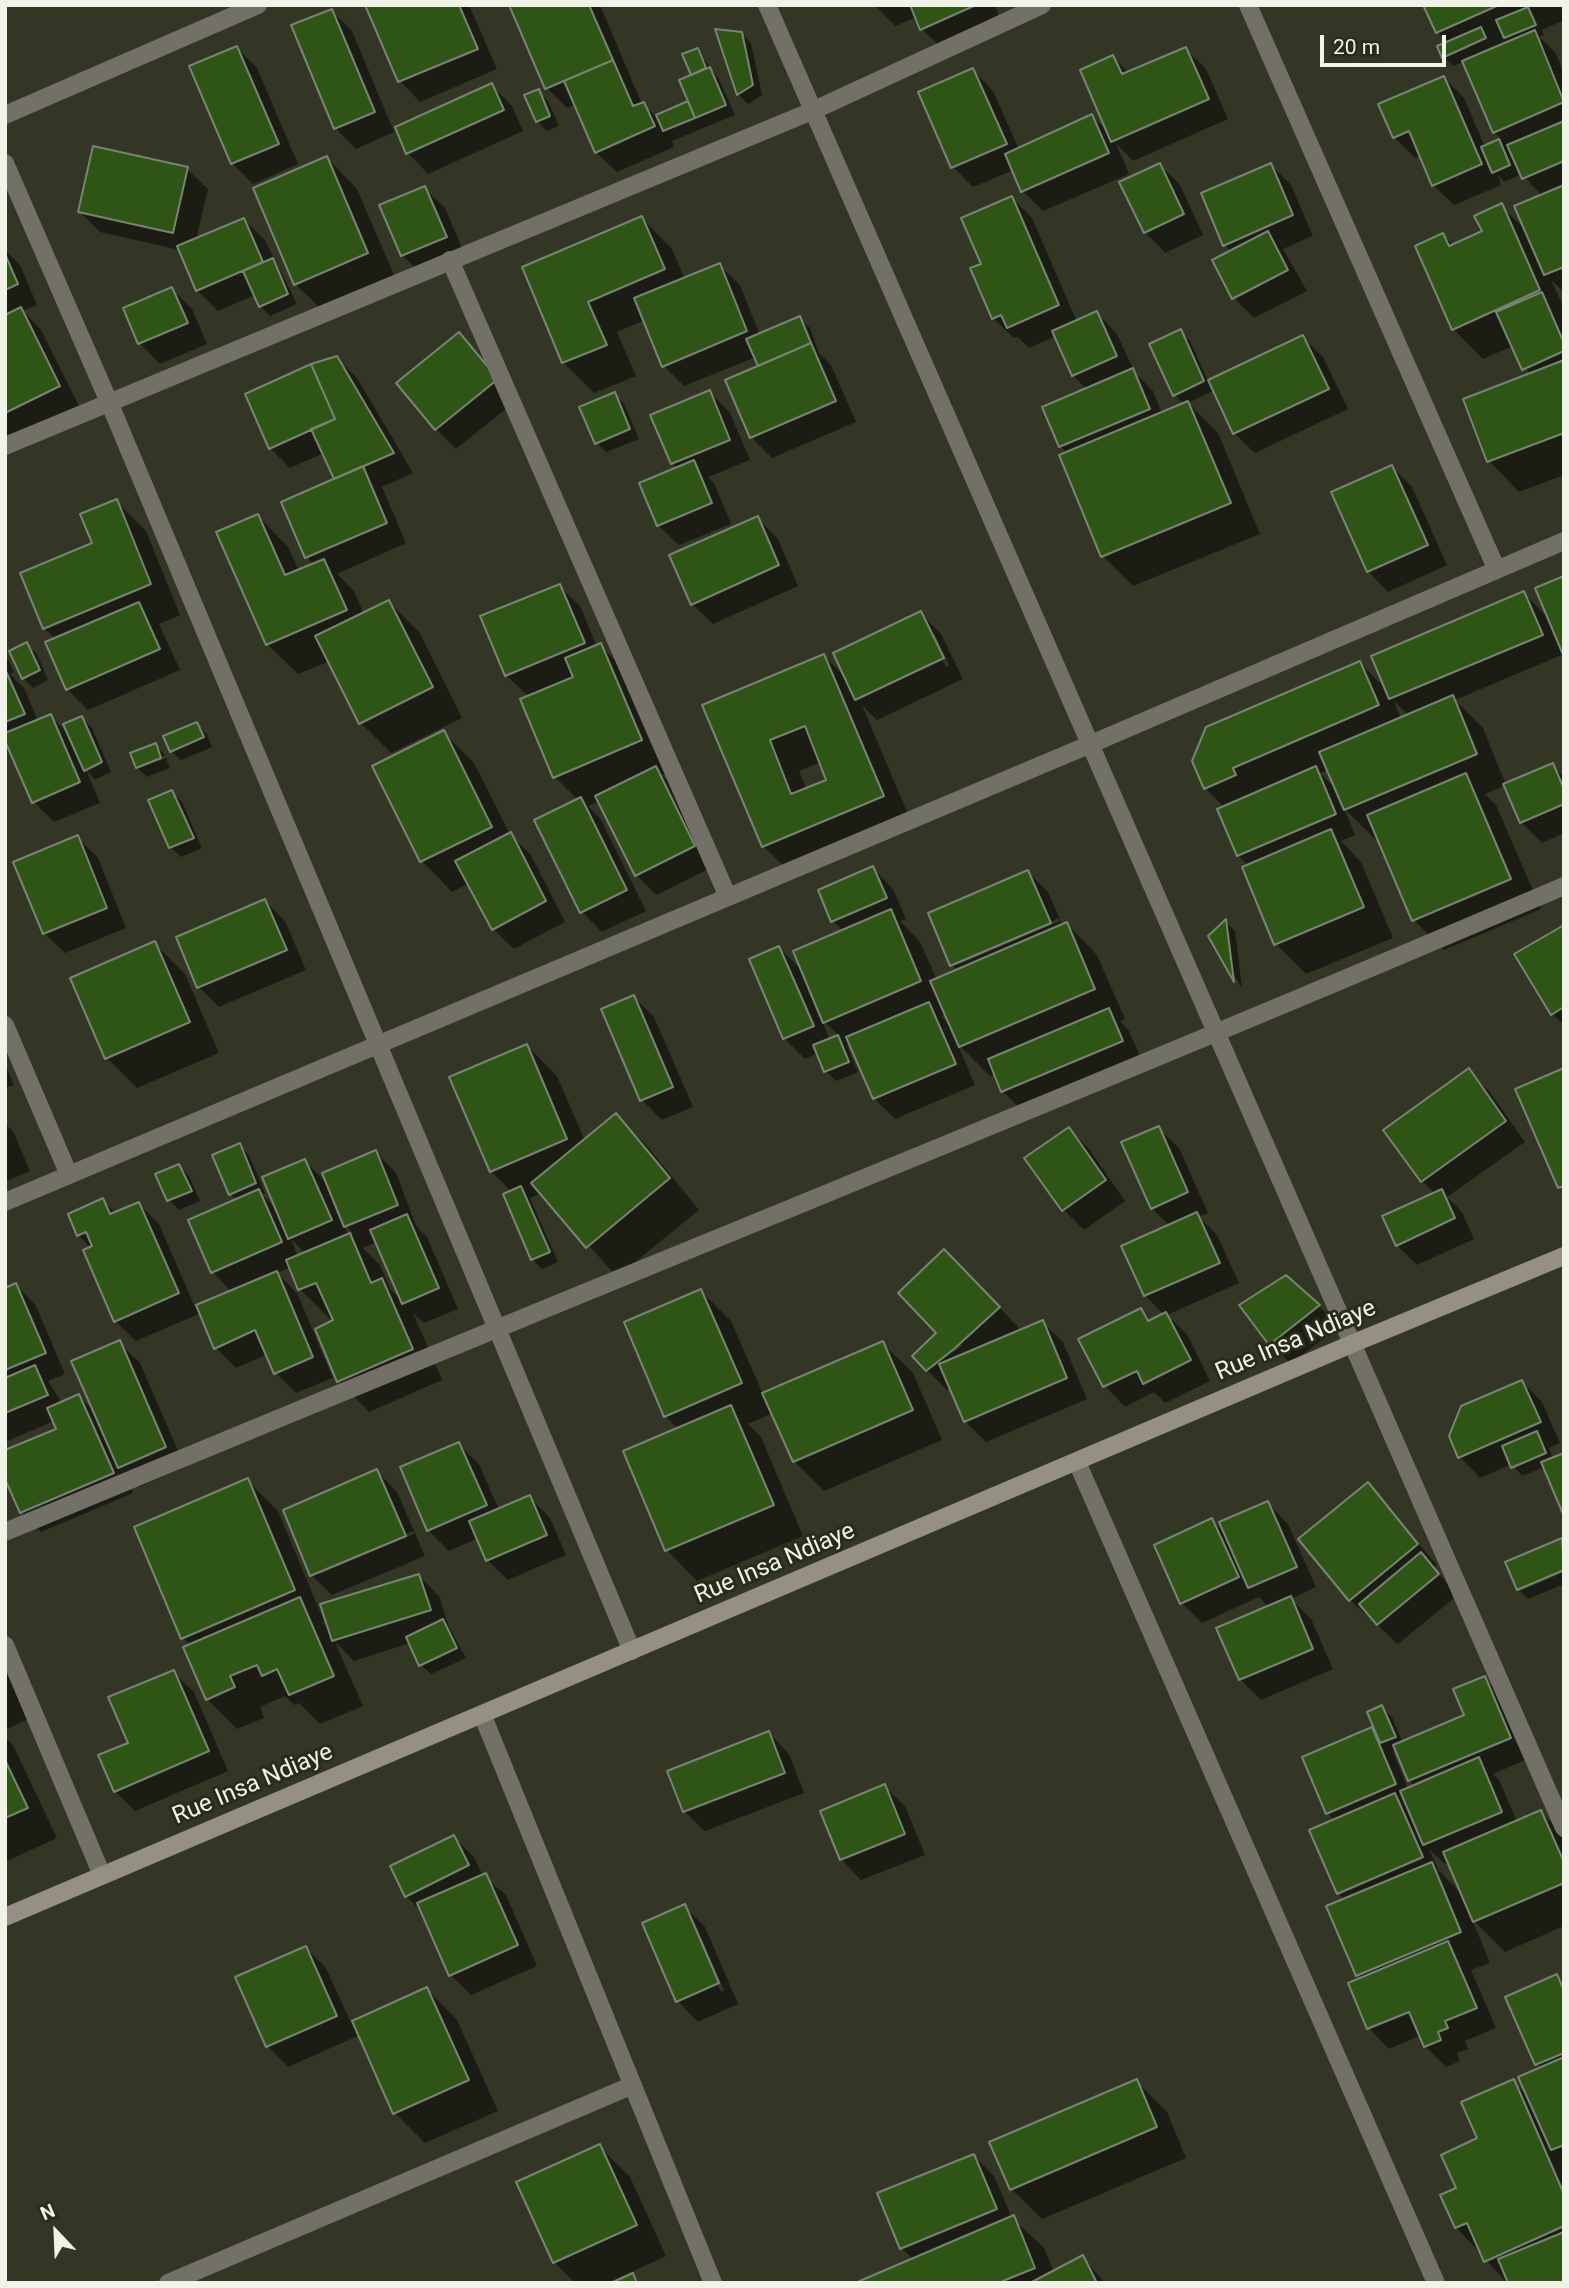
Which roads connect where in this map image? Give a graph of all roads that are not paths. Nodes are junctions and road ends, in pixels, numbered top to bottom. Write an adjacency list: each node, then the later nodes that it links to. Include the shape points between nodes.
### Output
1 (258, 5): 6 (street)
2 (767, 5): 5 (street)
3 (1042, 5): 5 (street)
4 (1248, 5): 12 (street)
5 (812, 111): 8 (street); 13 (street)
6 (5, 115)
7 (5, 163): 9 (street)
8 (450, 260): 9 (street); 15 (street)
9 (109, 402): 10 (street); 18 (street)
10 (5, 446)
11 (1564, 541): 12 (street)
12 (1496, 568): 13 (street)
13 (1091, 744): 15 (street); 17 (street)
14 (1564, 886): 17 (street)
15 (729, 897): 18 (street)
16 (5, 1025): 19 (street)
17 (1219, 1034): 22 (street); 23 (street)
18 (377, 1045): 19 (street); 22 (street)
19 (69, 1175): 20 (street)
20 (5, 1202)
21 (1564, 1256): 23 (main road, Rue Insa Ndiaye)
22 (495, 1327): 25 (street); 27 (street)
23 (1354, 1343): 24 (main road, Rue Insa Ndiaye); 29 (street)
24 (1077, 1462): 27 (main road, Rue Insa Ndiaye); 35 (street)
25 (5, 1532)
26 (5, 1645): 30 (street)
27 (632, 1651): 28 (main road, Rue Insa Ndiaye)
28 (482, 1714): 30 (main road, Rue Insa Ndiaye); 32 (street)
29 (1564, 1828)
30 (102, 1875): 31 (main road, Rue Insa Ndiaye)
31 (5, 1917)
32 (633, 2085): 33 (street); 34 (street)
33 (168, 2283)
34 (713, 2283)
35 (1436, 2283)

